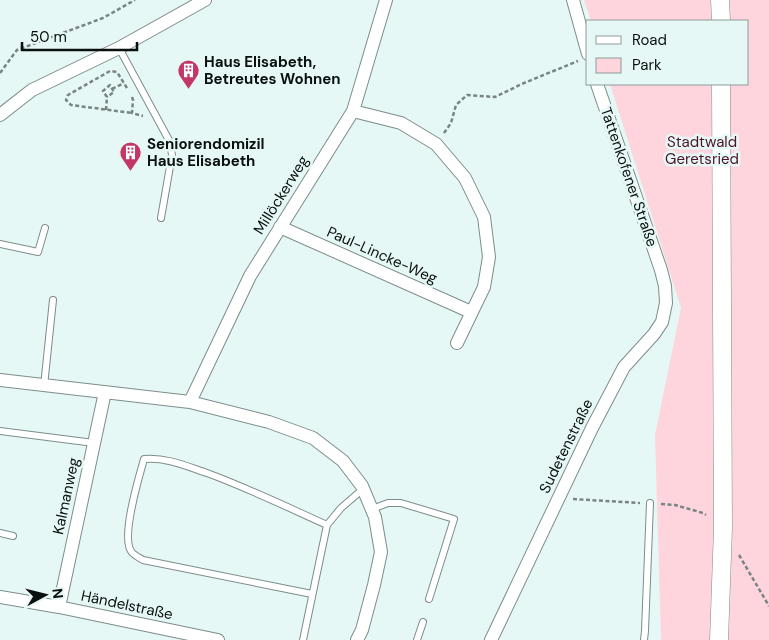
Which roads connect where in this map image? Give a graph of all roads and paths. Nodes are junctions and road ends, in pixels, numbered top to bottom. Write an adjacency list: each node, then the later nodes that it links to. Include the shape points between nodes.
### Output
1 (134, 0): 9 (path, via 103,18 17,50)
2 (205, 0): 7 (street)
3 (386, 0): 18 (street, Millöckerweg)
4 (573, 0): 8 (street)
5 (720, 0): 6 (main road)
6 (720, 20)
7 (118, 48): 15 (street); 17 (lane)
8 (583, 58): 20 (path, via 495,97 467,95 456,105 451,123)
9 (0, 73)
10 (124, 83): 13 (path); 16 (path, via 117,72 110,71 68,95 66,100 70,105); 19 (path, via 134,100)
11 (597, 85): 25 (street, Tattenkofener Straße)
12 (721, 85): 40 (main road)
13 (112, 89): 14 (path, via 114,92); 14 (path, via 110,85 103,91)
14 (107, 97): 16 (path)
15 (3, 107)
16 (106, 110): 19 (path)
17 (153, 110): 19 (path, via 148,117); 21 (lane, via 170,142 172,155)
18 (353, 111): 20 (street, via 400,123); 22 (street, Millöckerweg)
19 (132, 113)
20 (436, 144): 27 (street, via 465,178 484,217 489,257 484,287)
21 (160, 218)
22 (280, 227): 27 (street, Paul-Lincke-Weg); 32 (street, Millöckerweg, via 250,276)
23 (44, 228): 24 (lane, via 38,252)
24 (0, 244)
25 (660, 270): 36 (street, Sudetenstraße, via 665,295 662,322 624,367)
26 (53, 300): 30 (lane)
27 (471, 312): 28 (street)
28 (457, 343)
29 (0, 380): 30 (street)
30 (44, 386): 31 (street)
31 (105, 392): 32 (street); 34 (street, Kalmanweg)
32 (190, 402): 35 (street, via 269,422 313,438 343,462)
33 (0, 431): 34 (lane)
34 (94, 443): 48 (street, Kalmanweg)
35 (363, 489): 38 (street); 39 (lane)
36 (559, 498): 37 (path); 55 (street, Sudetenstraße)
37 (650, 503): 40 (path, via 675,505 703,513); 56 (lane)
38 (372, 509): 46 (lane, via 401,502 454,519); 53 (street, via 381,552)
39 (327, 525): 44 (lane); 44 (lane, via 238,484 182,464 157,458 144,459 128,527 131,552 144,560)
40 (723, 528): 50 (main road)
41 (0, 533): 42 (lane)
42 (13, 536)
43 (737, 551): 47 (path)
44 (312, 594): 52 (lane)
45 (0, 597): 48 (street, Händelstraße)
46 (429, 599)
47 (769, 606)
48 (59, 607): 51 (street, Händelstraße)
49 (423, 622): 54 (lane)
50 (719, 639)
51 (218, 640)
52 (303, 640)
53 (357, 640)
54 (417, 640)
55 (491, 640)
56 (644, 640)

